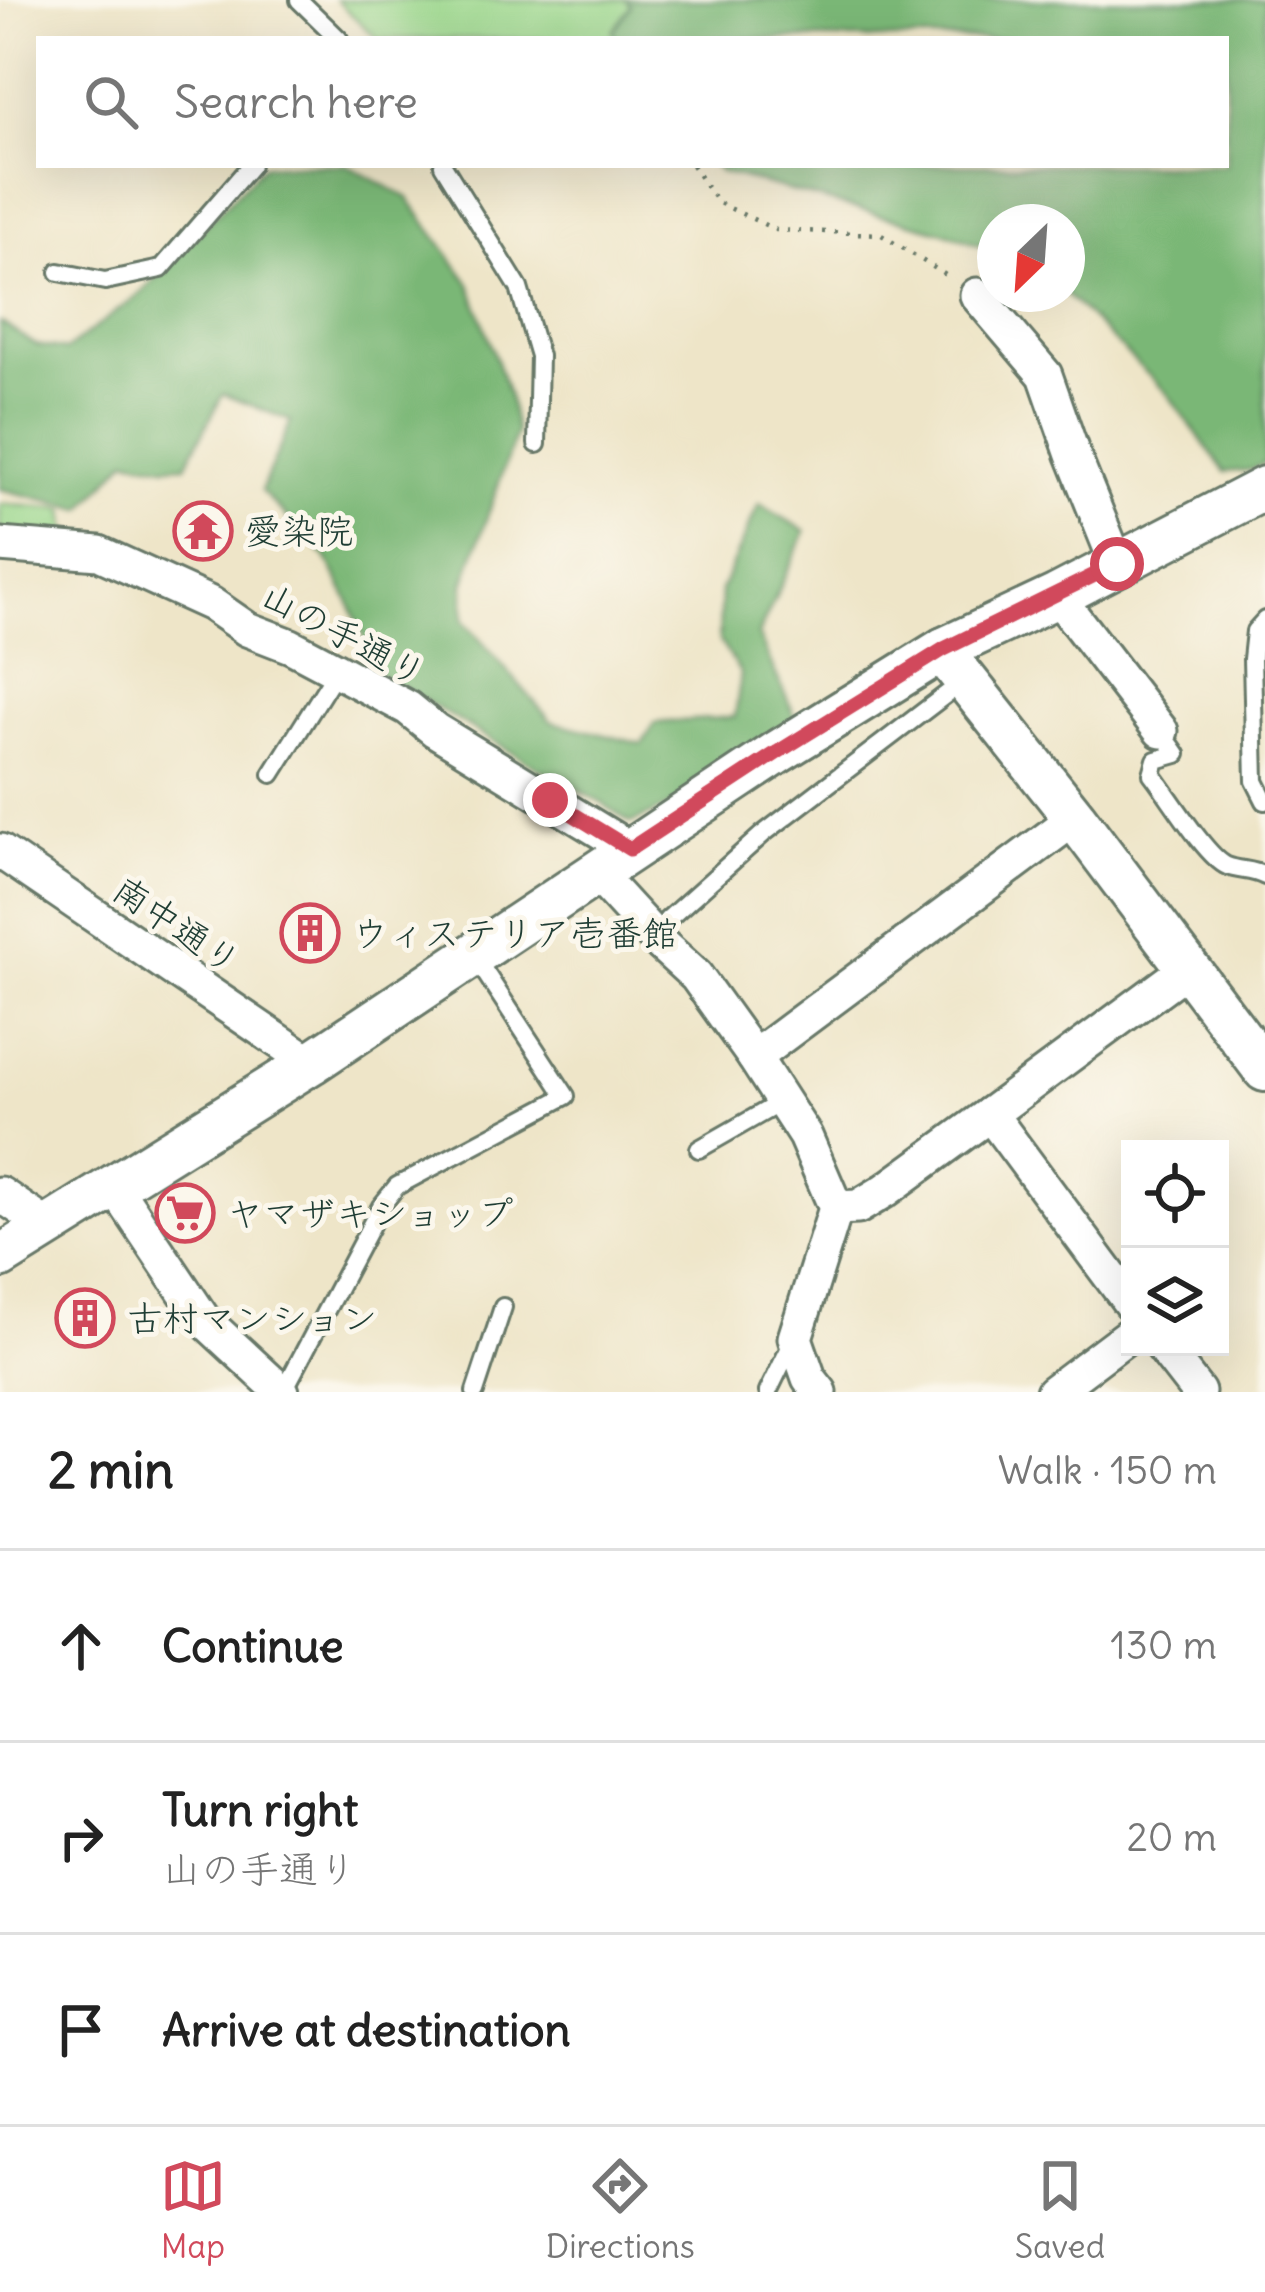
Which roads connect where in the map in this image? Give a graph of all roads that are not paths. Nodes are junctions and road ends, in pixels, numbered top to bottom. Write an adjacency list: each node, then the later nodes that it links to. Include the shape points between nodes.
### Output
1 (299, 0): 2 (lane)
2 (336, 36)
3 (248, 168): 5 (lane, via 160,268 105,281)
4 (445, 168): 7 (lane, via 519,287 538,356)
5 (58, 272)
6 (992, 312): 10 (street, via 1046,375)
7 (537, 444)
8 (1265, 488): 10 (street)
9 (0, 545): 14 (street, 山の手通り, via 99,553)
10 (1117, 564): 11 (street)
11 (1057, 596): 13 (street); 16 (street)
12 (1265, 620): 15 (lane, via 1255,631)
13 (955, 664): 19 (street); 21 (street, via 778,752); 23 (lane)
14 (336, 672): 17 (lane); 21 (street, 山の手通り, via 408,708)
15 (1259, 687): 18 (lane, via 1255,781)
16 (1161, 731): 22 (lane, via 1177,754 1156,760 1152,774 1177,812 1226,866)
17 (272, 774)
18 (1265, 801)
19 (1075, 818): 25 (street); 26 (street)
20 (0, 851): 27 (street, 南中通り)
21 (613, 861): 23 (street, 山の手通り); 24 (street)
22 (1265, 876)
23 (658, 927): 26 (street, 山の手通り, via 662,945 697,976)
24 (473, 955): 27 (street); 42 (lane, via 566,1096 397,1186)
25 (1188, 968): 28 (street); 30 (street)
26 (754, 1057): 29 (street, 山の手通り)
27 (311, 1063): 32 (street)
28 (1265, 1070)
29 (782, 1101): 31 (lane); 34 (street, 山の手通り)
30 (990, 1114): 34 (street, via 886,1190 858,1207); 37 (street)
31 (699, 1149)
32 (114, 1186): 35 (street); 42 (street, via 203,1319)
33 (0, 1194): 35 (street)
34 (836, 1208): 39 (street)
35 (47, 1226): 36 (street)
36 (0, 1257)
37 (1121, 1291)
38 (503, 1307): 43 (lane)
39 (795, 1338): 44 (lane); 45 (street)
40 (1121, 1341): 46 (street)
41 (1170, 1356): 47 (street)
42 (269, 1388)
43 (475, 1392)
44 (768, 1392)
45 (820, 1392)
46 (1053, 1392)
47 (1198, 1392)

